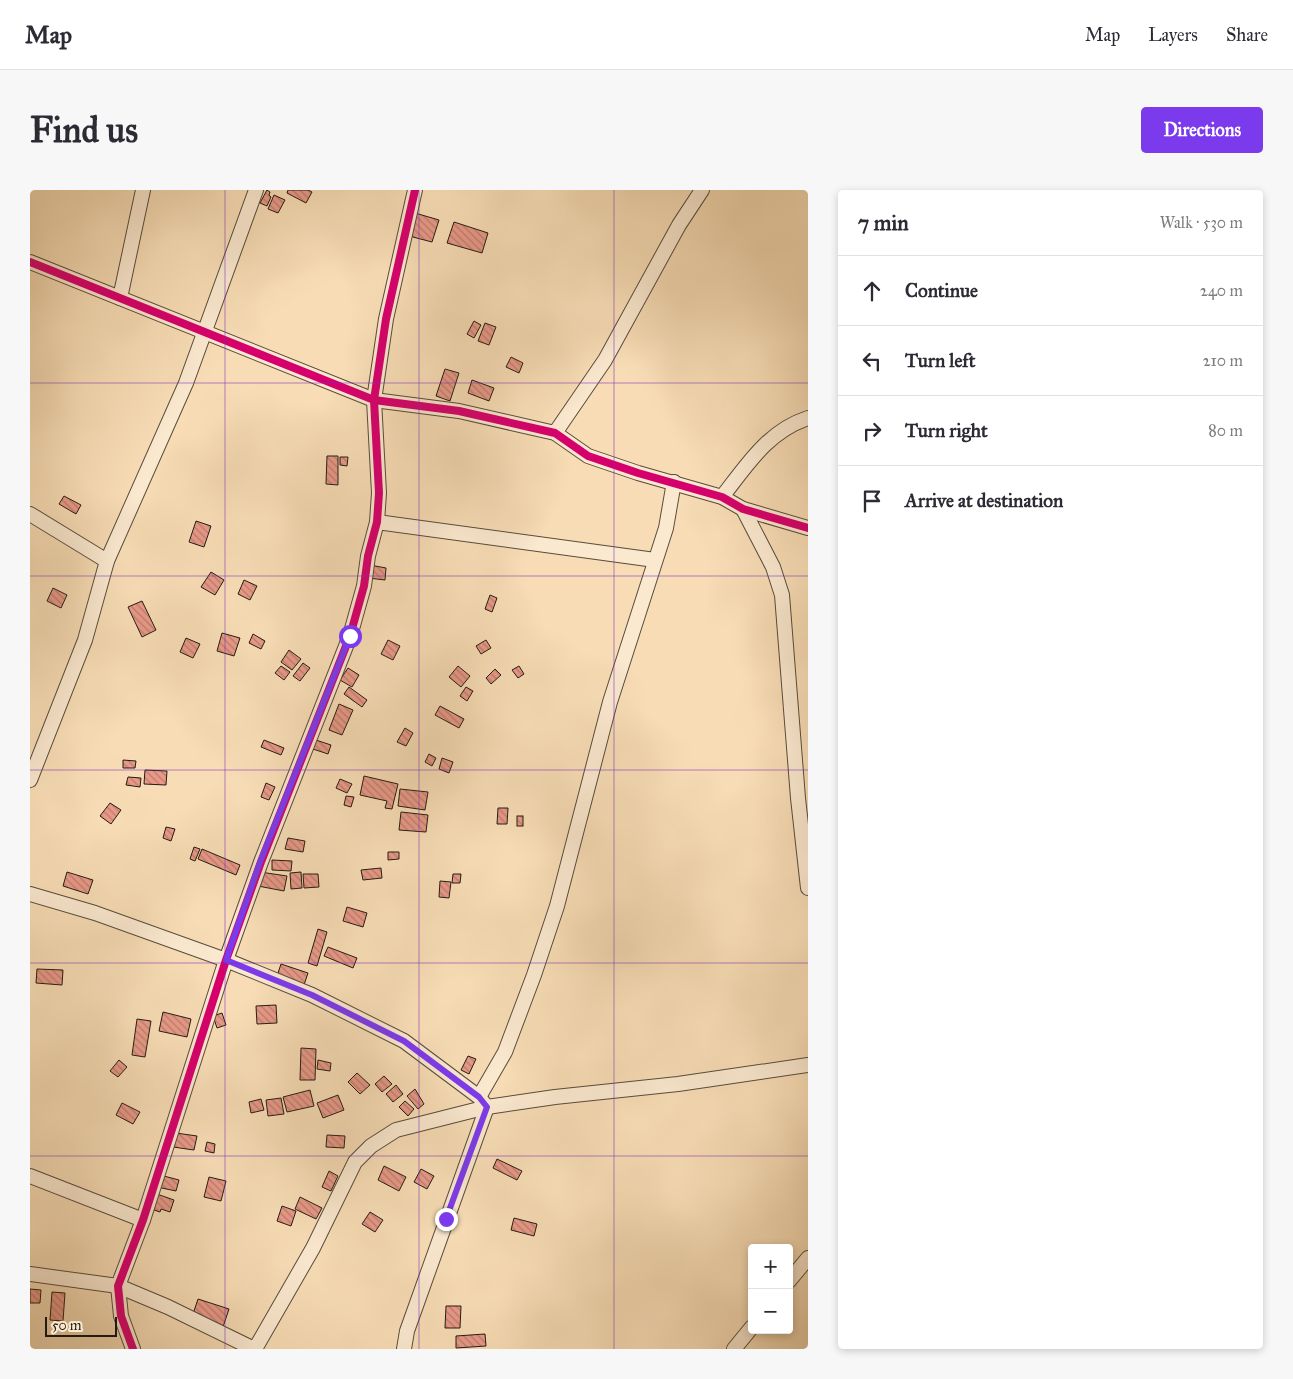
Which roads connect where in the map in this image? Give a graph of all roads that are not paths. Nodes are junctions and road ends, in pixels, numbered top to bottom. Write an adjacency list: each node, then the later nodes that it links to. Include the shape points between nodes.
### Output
1 (143, 190): 6 (street)
2 (256, 190): 7 (street)
3 (415, 190): 8 (street, via 388,310)
4 (702, 190): 10 (street, via 679,225 605,360)
5 (30, 262): 6 (street)
6 (120, 298): 7 (street)
7 (205, 333): 8 (street); 18 (street)
8 (374, 400): 10 (street, via 459,411); 15 (street, via 379,493)
9 (808, 418): 12 (street, via 790,424 764,443)
10 (555, 433): 11 (street, via 588,456)
11 (674, 482): 12 (street); 17 (street, via 666,528)
12 (722, 497): 13 (street)
13 (743, 509): 16 (street); 20 (street, via 773,567 782,595)
14 (30, 514): 18 (street)
15 (377, 522): 17 (street); 22 (street, via 350,636 260,862)
16 (808, 528)
17 (655, 560): 24 (street, via 610,702 554,915 505,1052)
18 (107, 561): 19 (street, via 85,640)
19 (30, 780)
20 (808, 888)
21 (30, 894): 22 (street, via 95,913)
22 (226, 960): 24 (street, via 312,995 404,1041); 26 (street)
23 (808, 1065): 24 (street, via 678,1084)
24 (483, 1102): 33 (street, via 396,1130 371,1146 355,1162 313,1248); 34 (street, via 407,1331)
25 (30, 1176): 26 (street)
26 (143, 1220): 30 (street)
27 (808, 1258): 29 (street)
28 (30, 1274): 30 (street)
29 (793, 1276)
30 (118, 1286): 32 (street, via 121,1316); 33 (street)
31 (748, 1332): 35 (street)
32 (133, 1349)
33 (255, 1349)
34 (404, 1349)
35 (734, 1349)

